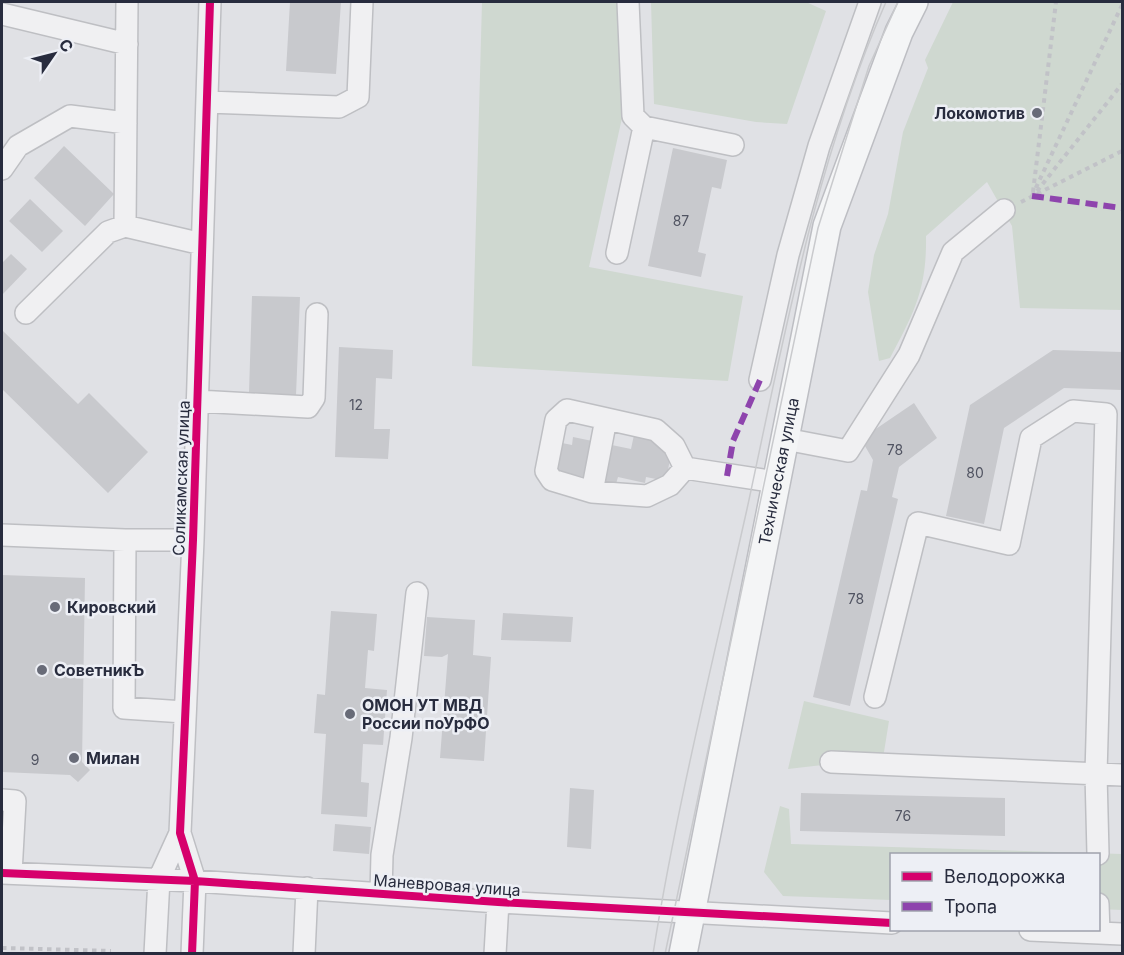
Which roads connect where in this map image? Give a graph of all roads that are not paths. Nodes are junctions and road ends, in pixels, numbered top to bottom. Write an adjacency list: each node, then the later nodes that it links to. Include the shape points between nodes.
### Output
1 (128, 2): 8 (street)
2 (210, 2): 9 (street, Соликамская улица)
3 (362, 2): 9 (street, via 358,97 339,107)
4 (628, 2): 11 (street, via 633,116)
5 (870, 2): 20 (street, via 819,146 788,255)
6 (914, 2): 24 (main road, Техническая улица, via 899,32 828,226)
7 (2, 14): 8 (street)
8 (127, 44): 10 (street)
9 (207, 102): 16 (street, Соликамская улица)
10 (126, 123): 13 (street, via 70,116 18,146); 15 (street)
11 (644, 126): 12 (street); 17 (street)
12 (733, 145)
13 (2, 169)
14 (1004, 210): 24 (street, via 953,252 909,356 848,451)
15 (125, 226): 16 (street); 18 (street, via 108,232)
16 (202, 244): 21 (street, Соликамская улица)
17 (617, 253)
18 (26, 313)
19 (317, 314): 21 (street, via 314,398 308,407)
20 (760, 380)
21 (197, 401): 30 (street, Соликамская улица)
22 (1114, 415): 32 (street, via 1073,411 1031,438 1008,544 918,523); 35 (street)
23 (606, 419): 25 (street, via 656,430 675,446); 27 (street); 27 (street, via 567,410 556,420 546,471 552,480)
24 (785, 439): 26 (main road, Техническая улица)
25 (685, 468): 26 (street); 27 (street, via 670,485 647,496)
26 (776, 482): 46 (main road, Техническая улица)
27 (592, 492)
28 (2, 535): 29 (street)
29 (125, 540): 30 (street); 33 (street, via 124,708)
30 (193, 540): 33 (street, Соликамская улица)
31 (417, 593): 44 (street, via 401,738 382,855)
32 (875, 698)
33 (184, 712): 38 (street, Соликамская улица)
34 (831, 762): 35 (street)
35 (1096, 774): 36 (street); 39 (street)
36 (1122, 775)
37 (2, 800): 40 (street, via 15,801)
38 (180, 833): 41 (street, Соликамская улица); 42 (street, Соликамская улица)
39 (1098, 853)
40 (6, 873): 41 (street, Маневровая улица)
41 (159, 879): 42 (street, Маневровая улица); 51 (street, Соликамская улица)
42 (195, 880): 43 (street, Маневровая улица); 52 (street, Соликамская улица)
43 (307, 888): 44 (street, Маневровая улица); 53 (street)
44 (381, 894): 45 (street, Маневровая улица)
45 (498, 902): 46 (street, Маневровая улица); 54 (street)
46 (690, 913): 47 (street, Маневровая улица); 55 (main road, Техническая улица)
47 (890, 923)
48 (1053, 931): 49 (street)
49 (1099, 933): 50 (street)
50 (1122, 934)
51 (155, 954)
52 (192, 954)
53 (304, 954)
54 (495, 954)
55 (683, 954)

